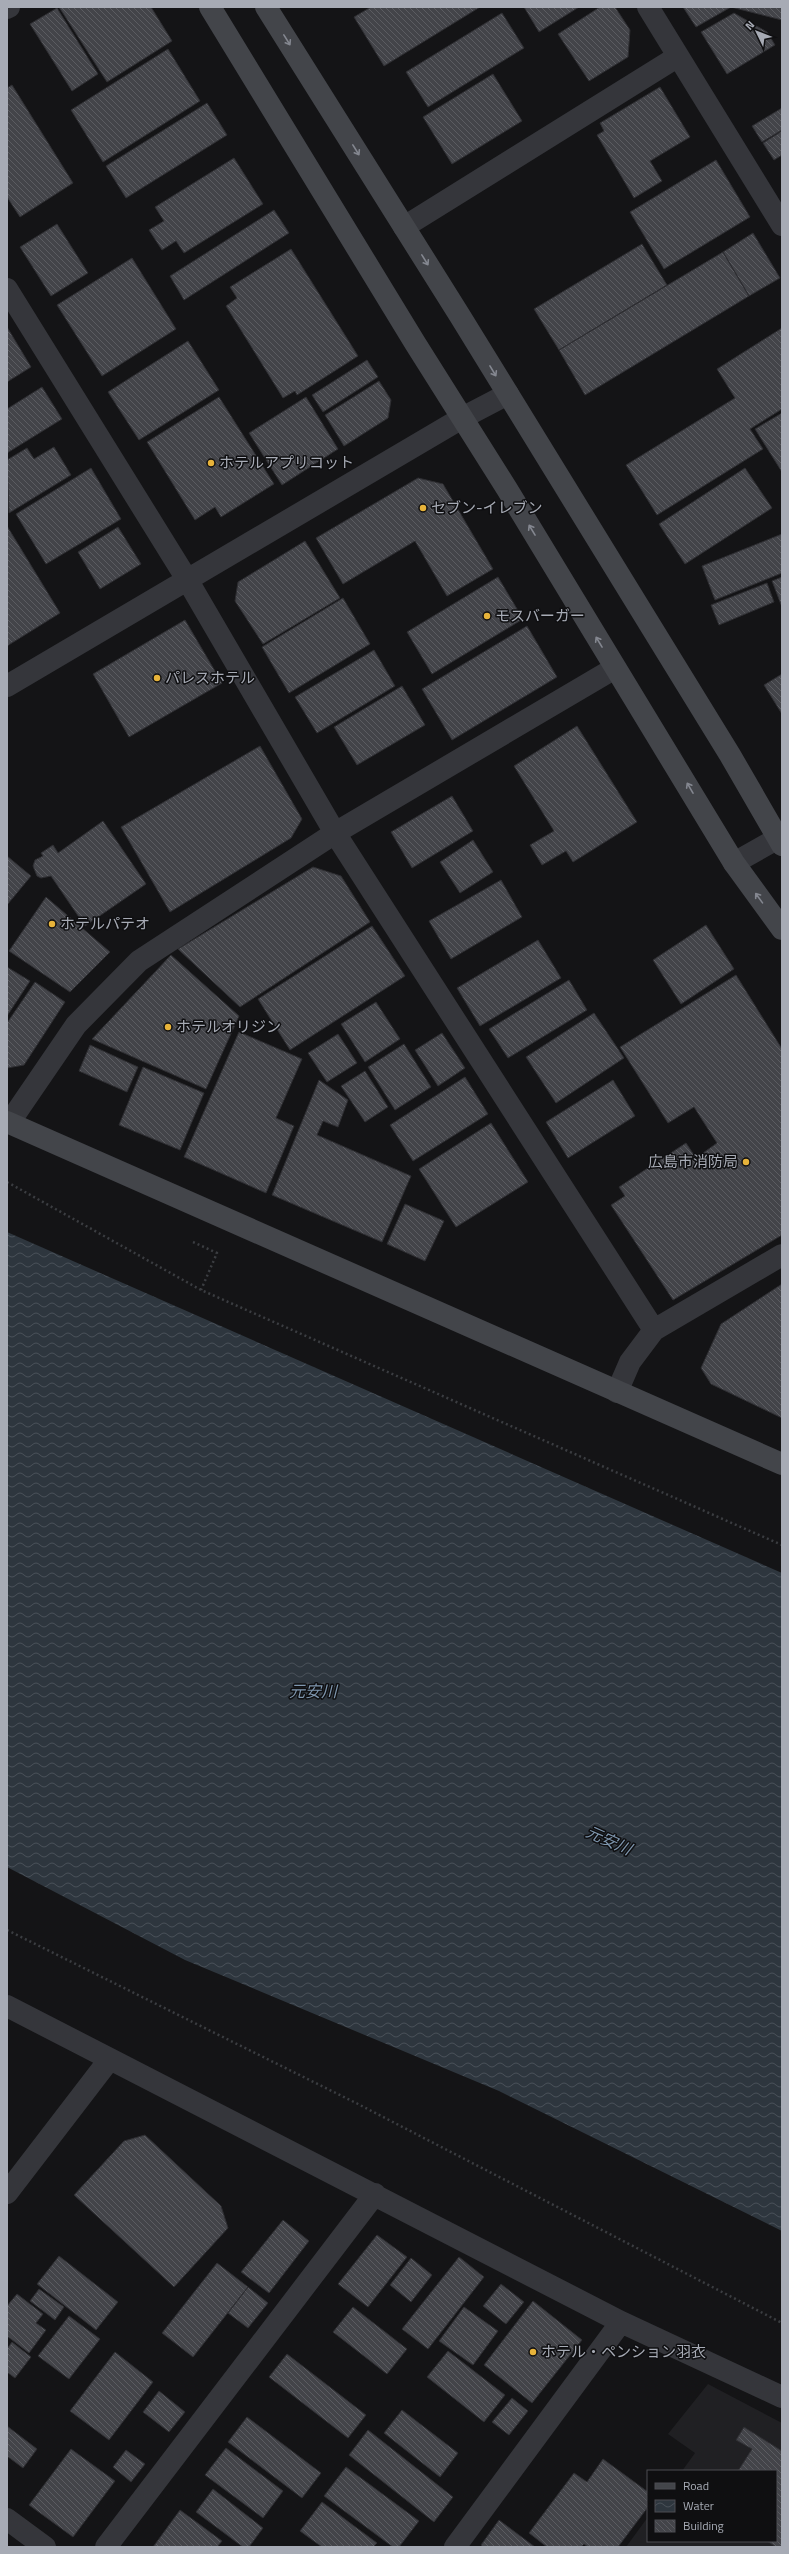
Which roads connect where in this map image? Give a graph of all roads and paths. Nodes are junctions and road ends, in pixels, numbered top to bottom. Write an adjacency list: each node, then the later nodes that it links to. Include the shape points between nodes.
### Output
1 (210, 7): 9 (street)
2 (266, 7): 6 (street, one-way to 6)
3 (648, 7): 4 (street)
4 (677, 57): 5 (street); 6 (street)
5 (782, 225)
6 (404, 226): 8 (street, one-way to 8)
7 (7, 289): 10 (street)
8 (508, 394): 9 (street); 14 (street)
9 (462, 418): 10 (street); 11 (street, one-way to 9)
10 (188, 581): 12 (street); 13 (street)
11 (614, 668): 13 (street); 15 (street, one-way to 11)
12 (7, 686)
13 (335, 833): 17 (street, via 139,961 76,1025); 22 (street)
14 (780, 840): 15 (street)
15 (734, 863): 16 (street, one-way to 15)
16 (782, 930)
17 (8, 1123): 23 (street)
18 (7, 1182): 21 (path)
19 (188, 1240): 21 (path, via 217,1253)
20 (782, 1255): 22 (street)
21 (201, 1290): 25 (path)
22 (654, 1330): 23 (street, via 630,1362)
23 (617, 1392): 24 (street)
24 (782, 1464)
25 (782, 1545)
26 (7, 1930): 32 (path, via 358,2104)
27 (7, 2006): 28 (street)
28 (109, 2060): 29 (street); 30 (street)
29 (7, 2193)
30 (375, 2194): 31 (street); 36 (street)
31 (621, 2322): 33 (street); 37 (street)
32 (782, 2323)
33 (782, 2397)
34 (7, 2519): 35 (street)
35 (45, 2547)
36 (106, 2547)
37 (455, 2547)

